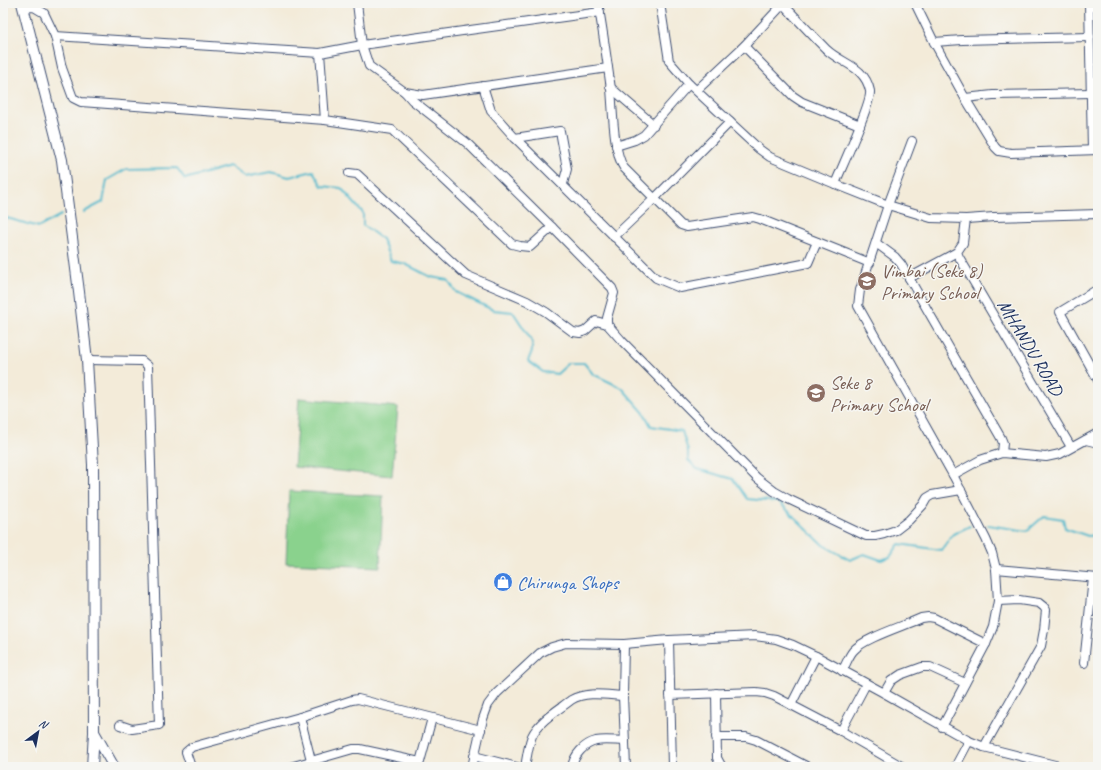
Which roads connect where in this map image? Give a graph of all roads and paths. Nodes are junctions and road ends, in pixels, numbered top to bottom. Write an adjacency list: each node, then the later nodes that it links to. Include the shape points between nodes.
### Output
1 (357, 3): 12 (street)
2 (598, 3): 8 (street)
3 (660, 3): 16 (street, via 669,61)
4 (915, 3): 11 (street)
5 (1089, 3): 10 (street)
6 (783, 4): 13 (street); 26 (street, via 828,51 853,66 865,77 870,91)
7 (23, 5): 9 (street, via 34,7 44,13); 47 (main road, via 62,160)
8 (600, 12): 12 (street); 15 (street)
9 (55, 36): 14 (street); 23 (street, via 62,68 73,98 81,102)
10 (1090, 37): 11 (street); 21 (street)
11 (934, 42): 22 (street)
12 (362, 45): 14 (street); 20 (street, via 369,66)
13 (744, 46): 19 (street); 26 (street, via 793,96)
14 (320, 53): 23 (street)
15 (608, 68): 17 (street); 18 (street)
16 (689, 84): 19 (street); 25 (street)
17 (484, 86): 20 (street, via 423,95); 27 (street, via 491,111)
18 (610, 87): 25 (street); 29 (street)
19 (697, 90): 24 (street)
20 (405, 92): 38 (street, via 467,143)
21 (1091, 93): 22 (street); 30 (street)
22 (965, 98): 30 (street, via 999,151 1011,153)
23 (325, 120): 38 (street, via 392,130 512,244 530,246)
24 (730, 122): 33 (street, via 770,157); 34 (street)
25 (654, 125): 29 (street, via 644,135)
26 (860, 125): 33 (street)
27 (515, 138): 32 (street); 32 (street, via 560,131 567,169)
28 (912, 141): 35 (street)
29 (616, 146): 34 (street, via 624,168)
30 (1095, 150)
31 (349, 173): 46 (street, via 357,174 466,274 527,301 573,332 580,333 596,321)
32 (563, 184): 39 (street)
33 (835, 184): 35 (street)
34 (655, 198): 39 (street); 40 (street, via 681,225 687,227 753,218)
35 (888, 205): 37 (street, via 932,218); 41 (street)
36 (1098, 214): 37 (street)
37 (966, 219): 42 (street, via 963,243)
38 (552, 227): 46 (street, via 612,288 614,293 606,318)
39 (614, 237): 40 (street, via 656,278 680,288 808,263)
40 (817, 242): 43 (street)
41 (876, 243): 43 (street); 44 (street, via 895,257)
42 (957, 252): 44 (street); 52 (street, MHANDU ROAD)
43 (870, 263): 54 (street, via 860,290 858,306)
44 (909, 278): 53 (street, via 1001,438)
45 (1098, 289): 48 (street, via 1060,312)
46 (607, 324): 55 (street, via 757,478 788,499 866,536 896,530 909,520 926,498 932,495)
47 (87, 360): 74 (street, via 142,361 148,366 159,725 132,729); 78 (main road, via 93,465)
48 (1098, 380)
49 (1098, 433): 50 (street)
50 (1086, 440): 51 (street); 52 (street)
51 (1098, 443)
52 (1072, 447): 53 (street, via 1060,454 1046,457)
53 (1002, 453): 54 (street, via 980,460)
54 (953, 474): 55 (street)
55 (961, 490): 56 (street, via 986,539)
56 (996, 569): 57 (street); 58 (street)
57 (1095, 578): 63 (street)
58 (998, 601): 61 (street, via 993,627); 82 (street, via 1019,600 1039,603 1046,610 1041,646)
59 (669, 640): 60 (street); 62 (street, via 755,636 776,639); 69 (street)
60 (624, 644): 70 (street); 76 (street, via 566,643 540,653 497,693 488,705)
61 (986, 644): 64 (street, via 934,618 921,618 858,646); 65 (street)
62 (816, 656): 64 (street); 71 (street)
63 (1084, 662)
64 (842, 671): 66 (street)
65 (965, 683): 68 (street, via 930,667 922,667 891,681); 75 (street)
66 (866, 684): 68 (street); 77 (street)
67 (716, 693): 69 (street); 71 (street, via 765,693); 79 (street)
68 (884, 693): 75 (street)
69 (670, 695): 96 (street)
70 (623, 696): 80 (street); 93 (street, via 585,694 575,697 537,727 529,745)
71 (791, 705): 77 (street)
72 (300, 717): 73 (street, via 358,699); 84 (street); 89 (street, via 192,748 186,752)
73 (432, 718): 76 (street); 86 (street)
74 (120, 725)
75 (942, 727): 81 (street)
76 (481, 730): 83 (street)
77 (841, 731): 99 (street)
78 (94, 732): 87 (main road); 88 (main road)
79 (716, 737): 97 (street, via 717,758); 98 (street, via 746,737 756,740)
80 (625, 741): 94 (street, via 592,743 577,754); 95 (street)
81 (969, 741): 82 (street); 100 (street)
82 (984, 746): 85 (street)
83 (474, 756): 91 (street); 92 (street)
84 (311, 760): 86 (street, via 360,748); 90 (street)
85 (1031, 763): 101 (street)
86 (420, 765)
87 (92, 767)
88 (114, 767)
89 (191, 767)
90 (290, 767)
91 (472, 767)
92 (517, 767)
93 (525, 767)
94 (572, 767)
95 (626, 767)
96 (672, 767)
97 (722, 767)
98 (808, 767)
99 (902, 767)
100 (955, 767)
101 (1063, 767)

